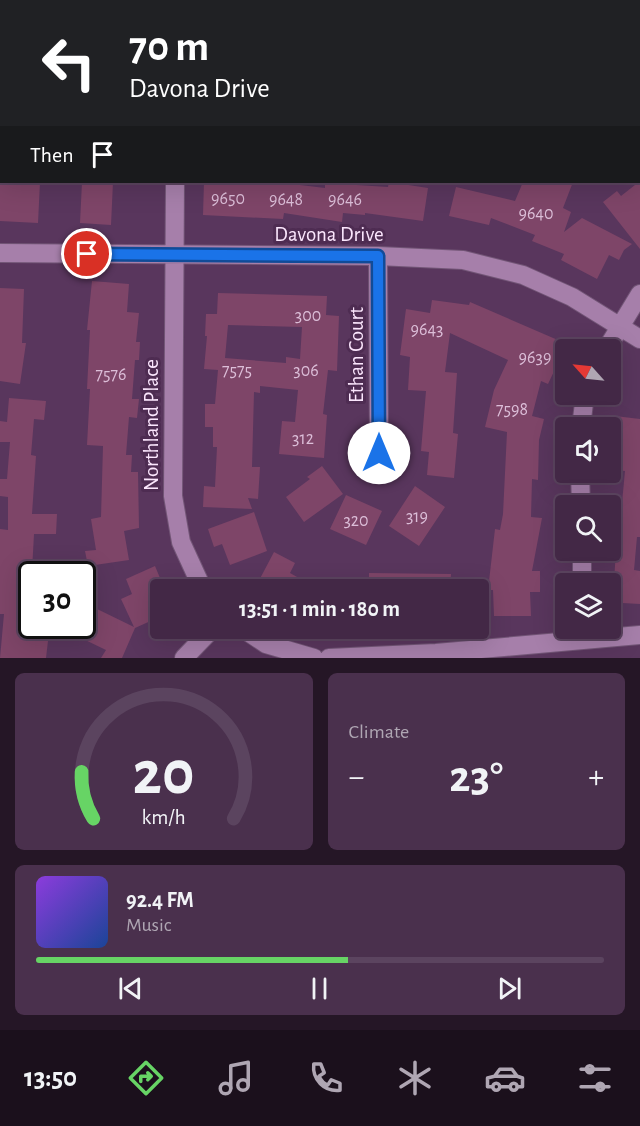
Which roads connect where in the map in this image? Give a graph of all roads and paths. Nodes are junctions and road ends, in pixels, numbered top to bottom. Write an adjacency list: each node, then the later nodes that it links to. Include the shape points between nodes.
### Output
1 (175, 183): 3 (street, Northland Place)
2 (0, 253): 3 (street, Davona Drive)
3 (174, 255): 4 (street, Davona Drive); 10 (street, Northland Place, via 173,496 181,542)
4 (378, 256): 6 (street, Davona Drive, via 463,260 522,275 572,297); 9 (street, Ethan Court)
5 (640, 294): 6 (street)
6 (621, 326): 7 (street); 8 (street, Davona Drive)
7 (613, 339)
8 (640, 339)
9 (379, 453)
10 (198, 579)
11 (621, 635): 12 (street)
12 (640, 635)
13 (555, 638): 18 (street, via 436,653)
14 (202, 639): 16 (street)
15 (258, 639): 17 (street)
16 (184, 658)
17 (314, 658)
18 (329, 658)

